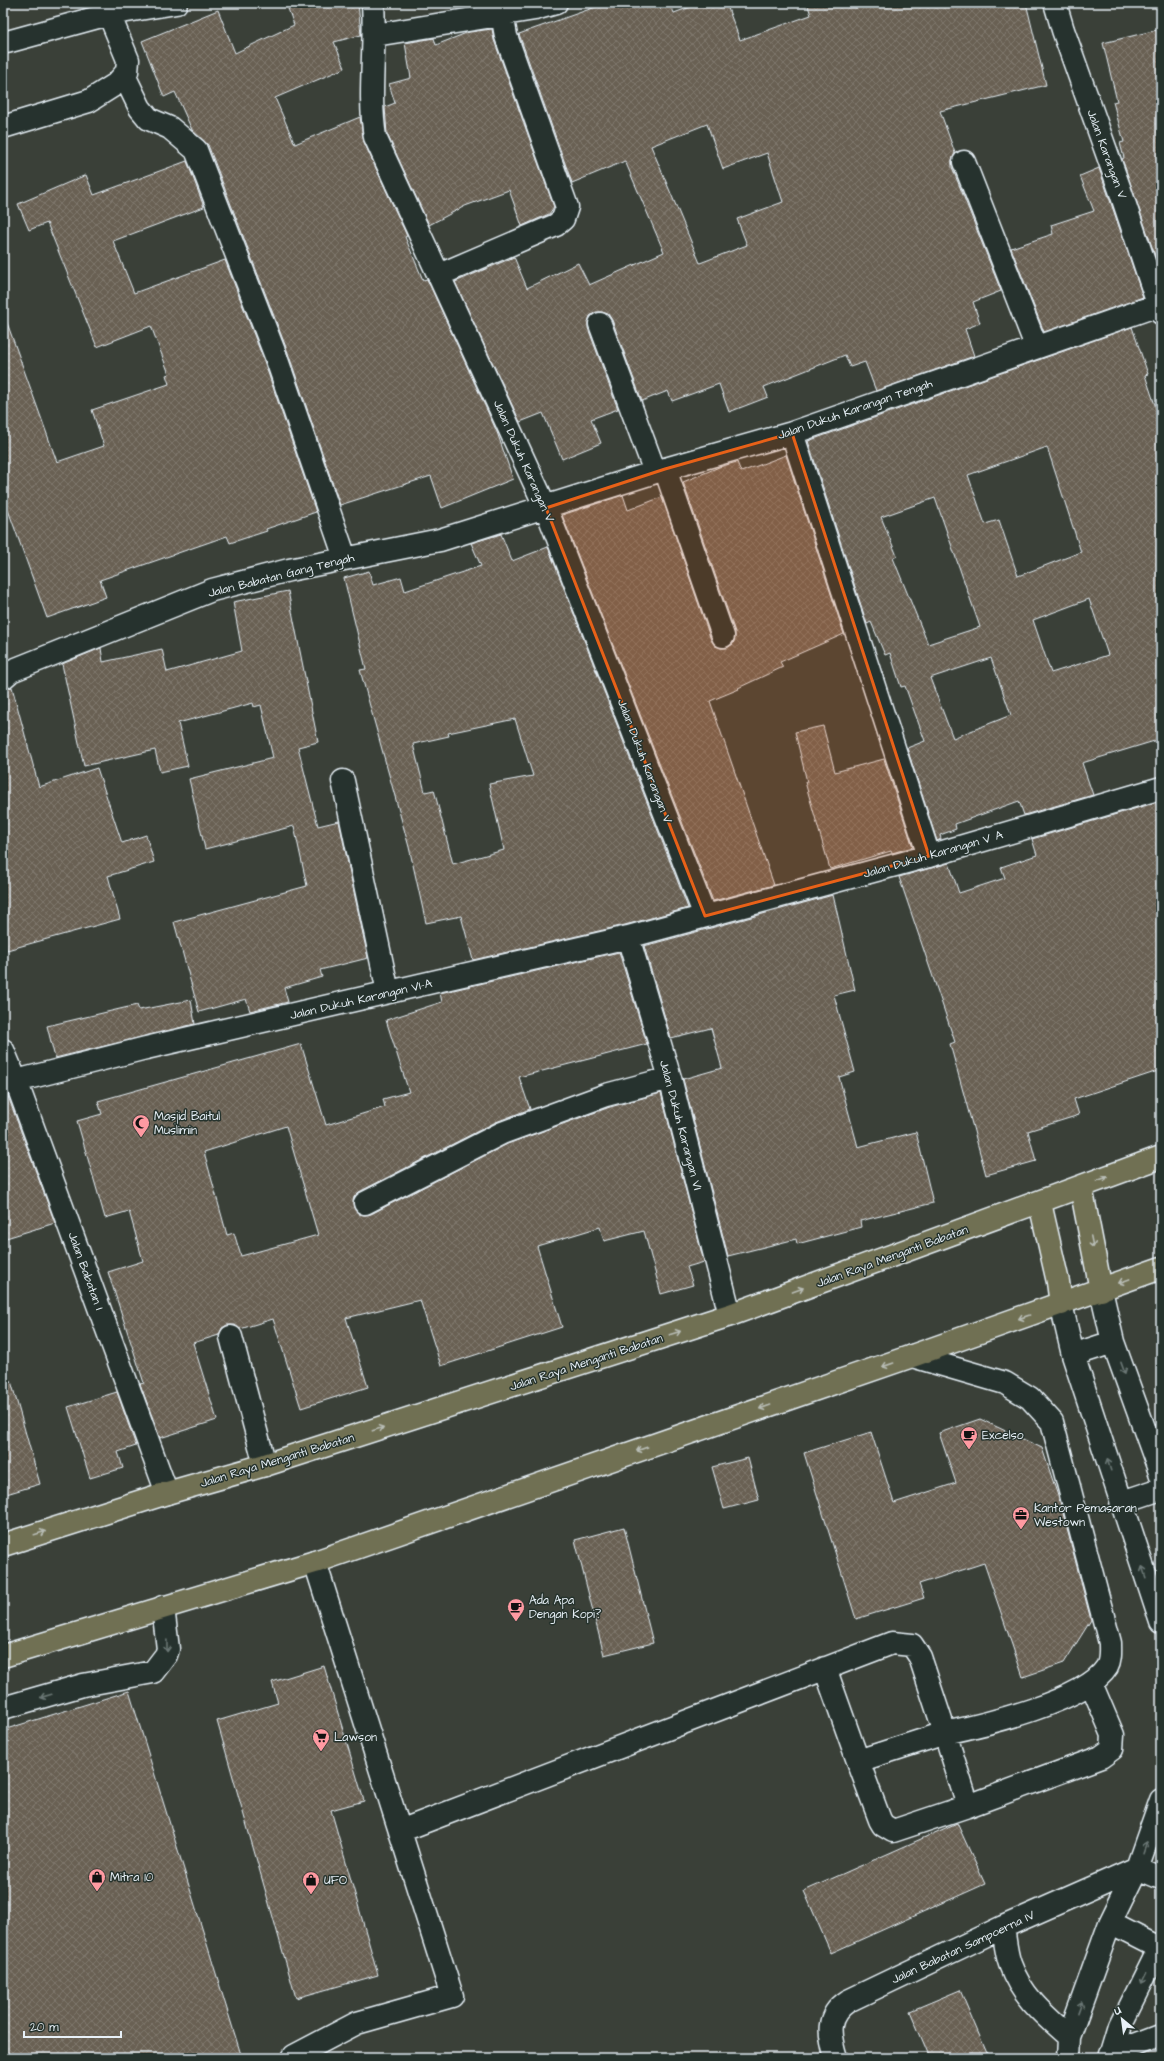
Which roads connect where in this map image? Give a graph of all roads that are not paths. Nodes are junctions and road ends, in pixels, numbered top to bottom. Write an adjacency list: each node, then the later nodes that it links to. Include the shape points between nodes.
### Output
1 (176, 3): 5 (street)
2 (373, 3): 7 (street, Jalan Dukuh Karangan V)
3 (556, 3): 6 (street)
4 (1055, 3): 13 (street, Jalan Karangan V)
5 (107, 8): 8 (street); 9 (street, via 128,60 127,72)
6 (502, 14): 7 (street); 12 (street, via 506,36 567,207 563,219 556,225)
7 (375, 34): 12 (street, Jalan Dukuh Karangan V, via 372,114 375,137)
8 (6, 42)
9 (124, 75): 10 (street, via 116,84 89,101); 19 (street, via 140,108 149,119 170,128 196,150 275,354)
10 (3, 127)
11 (964, 162): 15 (street)
12 (439, 275): 18 (street, Jalan Dukuh Karangan V)
13 (1160, 307): 15 (street, Jalan Dukuh Karangan Tengah)
14 (600, 324): 17 (street)
15 (1036, 346): 16 (street, Jalan Dukuh Karangan Tengah)
16 (792, 433): 17 (street, Jalan Dukuh Karangan Tengah); 24 (street)
17 (660, 471): 18 (street, Jalan Dukuh Karangan Tengah); 20 (street)
18 (546, 508): 19 (street, Jalan Babatan Gang Tengah, via 440,540); 25 (street, Jalan Dukuh Karangan V)
19 (345, 558): 21 (street, Jalan Babatan Gang Tengah, via 212,590 11,671)
20 (723, 636)
21 (3, 678)
22 (343, 781): 27 (street)
23 (1161, 788): 24 (street, Jalan Dukuh Karangan V A)
24 (929, 856): 25 (street, Jalan Dukuh Karangan V A)
25 (705, 916): 26 (street, Jalan Dukuh Karangan VI-A)
26 (628, 937): 27 (street, Jalan Dukuh Karangan VI-A); 29 (street, Jalan Dukuh Karangan VI)
27 (388, 992): 30 (street, Jalan Dukuh Karangan VI-A)
28 (3, 1050): 30 (street, Jalan Babatan I)
29 (670, 1078): 33 (street, via 606,1095 502,1133); 38 (street, Jalan Dukuh Karangan VI)
30 (16, 1081): 46 (street, Jalan Babatan I)
31 (1161, 1157): 32 (main road, Jalan Raya Menganti Babatan, one-way to 31)
32 (1081, 1187): 34 (main road, Jalan Raya Menganti Babatan); 36 (main road, one-way to 36)
33 (365, 1203)
34 (1040, 1203): 37 (main road); 38 (main road, Jalan Raya Menganti Babatan, one-way to 34)
35 (1161, 1268): 36 (main road, one-way to 36)
36 (1100, 1280): 37 (main road); 40 (street)
37 (1061, 1304): 41 (street); 42 (main road, one-way to 42)
38 (730, 1315): 43 (main road, Jalan Raya Menganti Babatan, one-way to 38)
39 (231, 1337): 43 (street)
40 (1113, 1342): 41 (street); 44 (street, one-way to 44)
41 (1073, 1354): 47 (street, one-way to 41)
42 (912, 1356): 49 (main road, one-way to 49); 54 (street, via 1005,1383 1030,1398 1052,1422 1110,1643 1110,1661)
43 (264, 1465): 46 (main road, Jalan Raya Menganti Babatan)
44 (1161, 1475)
45 (1161, 1489): 47 (street)
46 (167, 1493): 48 (main road, Jalan Raya Menganti Babatan, one-way to 46)
47 (1122, 1502): 51 (street, one-way to 47)
48 (3, 1545)
49 (316, 1562): 50 (main road); 60 (street)
50 (163, 1607): 52 (main road); 55 (street, one-way to 55, via 168,1649 153,1672 83,1684)
51 (1161, 1622)
52 (3, 1656)
53 (825, 1668): 56 (street, via 892,1643 912,1645 920,1657); 57 (street); 60 (street)
54 (1092, 1683): 56 (street, via 1031,1710 988,1724); 59 (street, via 1113,1735 1112,1749 1101,1757)
55 (3, 1708)
56 (945, 1733): 57 (street); 59 (street)
57 (858, 1761): 59 (street, via 880,1820 883,1826 893,1831)
58 (1161, 1800): 61 (street, one-way to 58)
59 (968, 1806)
60 (400, 1831): 69 (street, via 452,1996 357,2023)
61 (1137, 1868): 62 (street); 63 (street); 64 (street, Jalan Babatan Sampoerna IV)
62 (1161, 1878)
63 (1110, 1923): 65 (street); 67 (street, one-way to 63)
64 (1003, 1927): 67 (street, via 1009,1963 1019,1985 1032,2005); 70 (street, Jalan Babatan Sampoerna IV, via 840,2007 834,2014 830,2029)
65 (1160, 1946): 68 (street, one-way to 68, via 1121,2025)
66 (1161, 2035): 68 (street)
67 (1068, 2048)
68 (1111, 2056)
69 (293, 2058)
70 (836, 2058)

